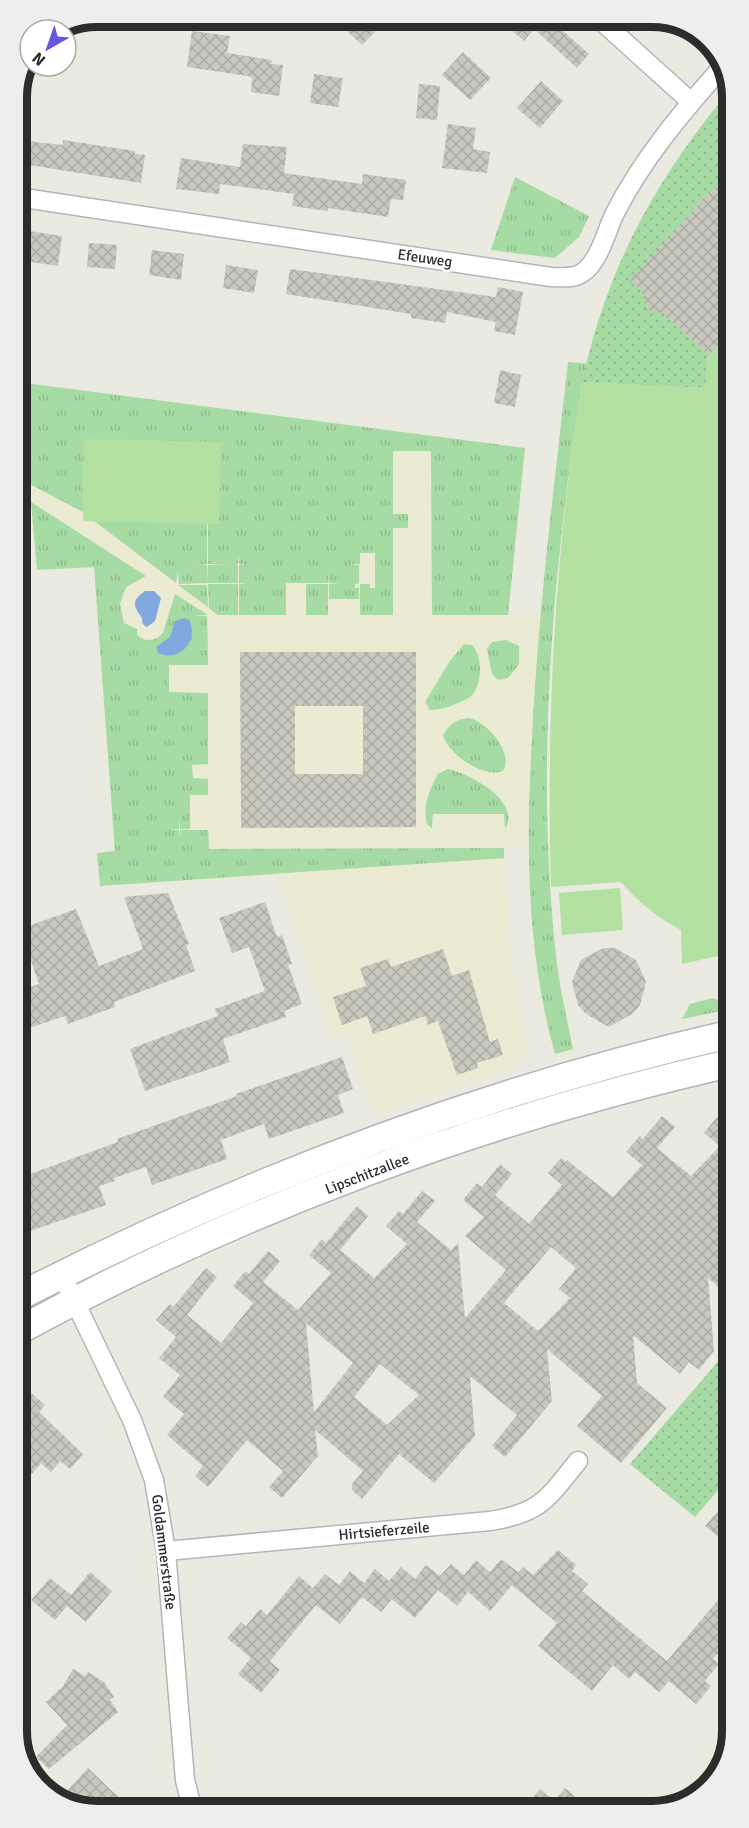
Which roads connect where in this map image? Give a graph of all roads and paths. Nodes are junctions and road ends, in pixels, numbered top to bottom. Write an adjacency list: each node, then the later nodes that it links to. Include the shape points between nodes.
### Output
1 (608, 27): 3 (street)
2 (717, 72): 3 (street, Efeuweg)
3 (691, 102): 4 (street, Efeuweg, via 638,175 615,213 594,261 576,276 551,277)
4 (27, 198)
5 (722, 1036): 6 (street, Lipschitzallee)
6 (680, 1046): 8 (street); 9 (street, Lipschitzallee)
7 (722, 1065): 8 (street, Lipschitzallee)
8 (687, 1073): 10 (street, Lipschitzallee)
9 (554, 1082): 10 (street); 11 (street, Lipschitzallee, via 409,1129 301,1170)
10 (562, 1108): 13 (street, Lipschitzallee, via 321,1191 176,1253)
11 (62, 1275): 12 (street, Lipschitzallee); 13 (street, Goldammerstraße)
12 (27, 1292)
13 (75, 1302): 14 (street, Lipschitzallee); 16 (street, Goldammerstraße, via 145,1450)
14 (27, 1326)
15 (578, 1461): 16 (street, Hirtsieferzeile, via 549,1497 520,1516)
16 (166, 1551): 17 (street, Goldammerstraße, via 185,1780)
17 (190, 1801)

